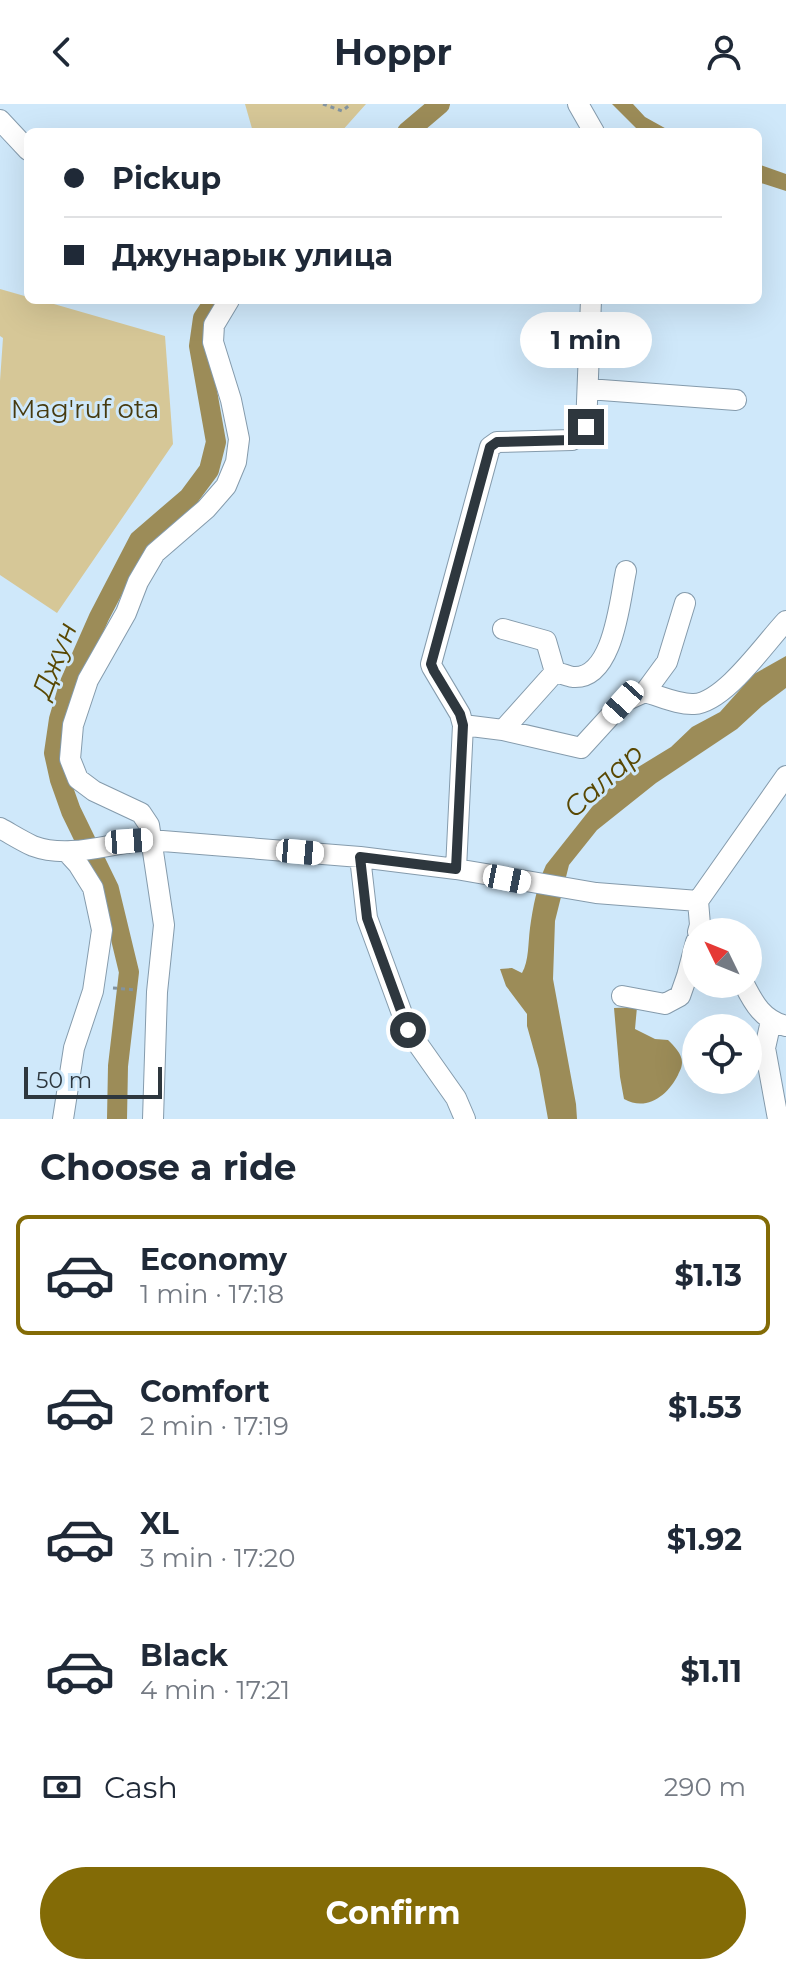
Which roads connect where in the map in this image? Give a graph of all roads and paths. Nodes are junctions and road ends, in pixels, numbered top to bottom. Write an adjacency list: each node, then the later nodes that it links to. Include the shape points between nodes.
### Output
1 (323, 104): 2 (path, via 342,111)
2 (351, 104)
3 (578, 104): 5 (street)
4 (0, 120): 6 (street)
5 (592, 128)
6 (24, 146)
7 (227, 304): 21 (street, via 214,325 213,342 239,439 236,462 226,486 206,509 155,553 88,680 73,725 70,759 78,779 141,813)
8 (591, 304): 9 (street)
9 (588, 389): 10 (street); 17 (street, via 586,427 578,438 497,442 490,447 431,664)
10 (736, 400)
11 (626, 571): 15 (street, via 602,661 584,676)
12 (685, 603): 16 (street, via 667,662)
13 (786, 621): 16 (street, via 725,691 690,705)
14 (503, 629): 15 (street, via 546,641)
15 (555, 672): 18 (street)
16 (645, 692): 18 (street, via 623,702 581,748)
17 (463, 725): 18 (street); 24 (street)
18 (503, 730)
19 (786, 776): 25 (street)
20 (0, 828): 22 (street, via 34,847)
21 (150, 840): 22 (street); 23 (street); 30 (street, via 164,925)
22 (67, 852): 34 (street, via 93,888 102,930)
23 (360, 857): 24 (street); 36 (street, via 367,918 408,1030)
24 (456, 869): 25 (street, via 596,893)
25 (698, 901): 26 (street); 27 (street)
26 (699, 918)
27 (708, 918)
28 (101, 987): 30 (path)
29 (682, 990): 31 (street, via 665,1004)
30 (157, 992): 35 (street)
31 (622, 996)
32 (752, 998): 33 (street, via 761,1013)
33 (779, 1024): 37 (street, via 765,1048)
34 (63, 1119)
35 (153, 1119)
36 (465, 1119)
37 (778, 1119)

